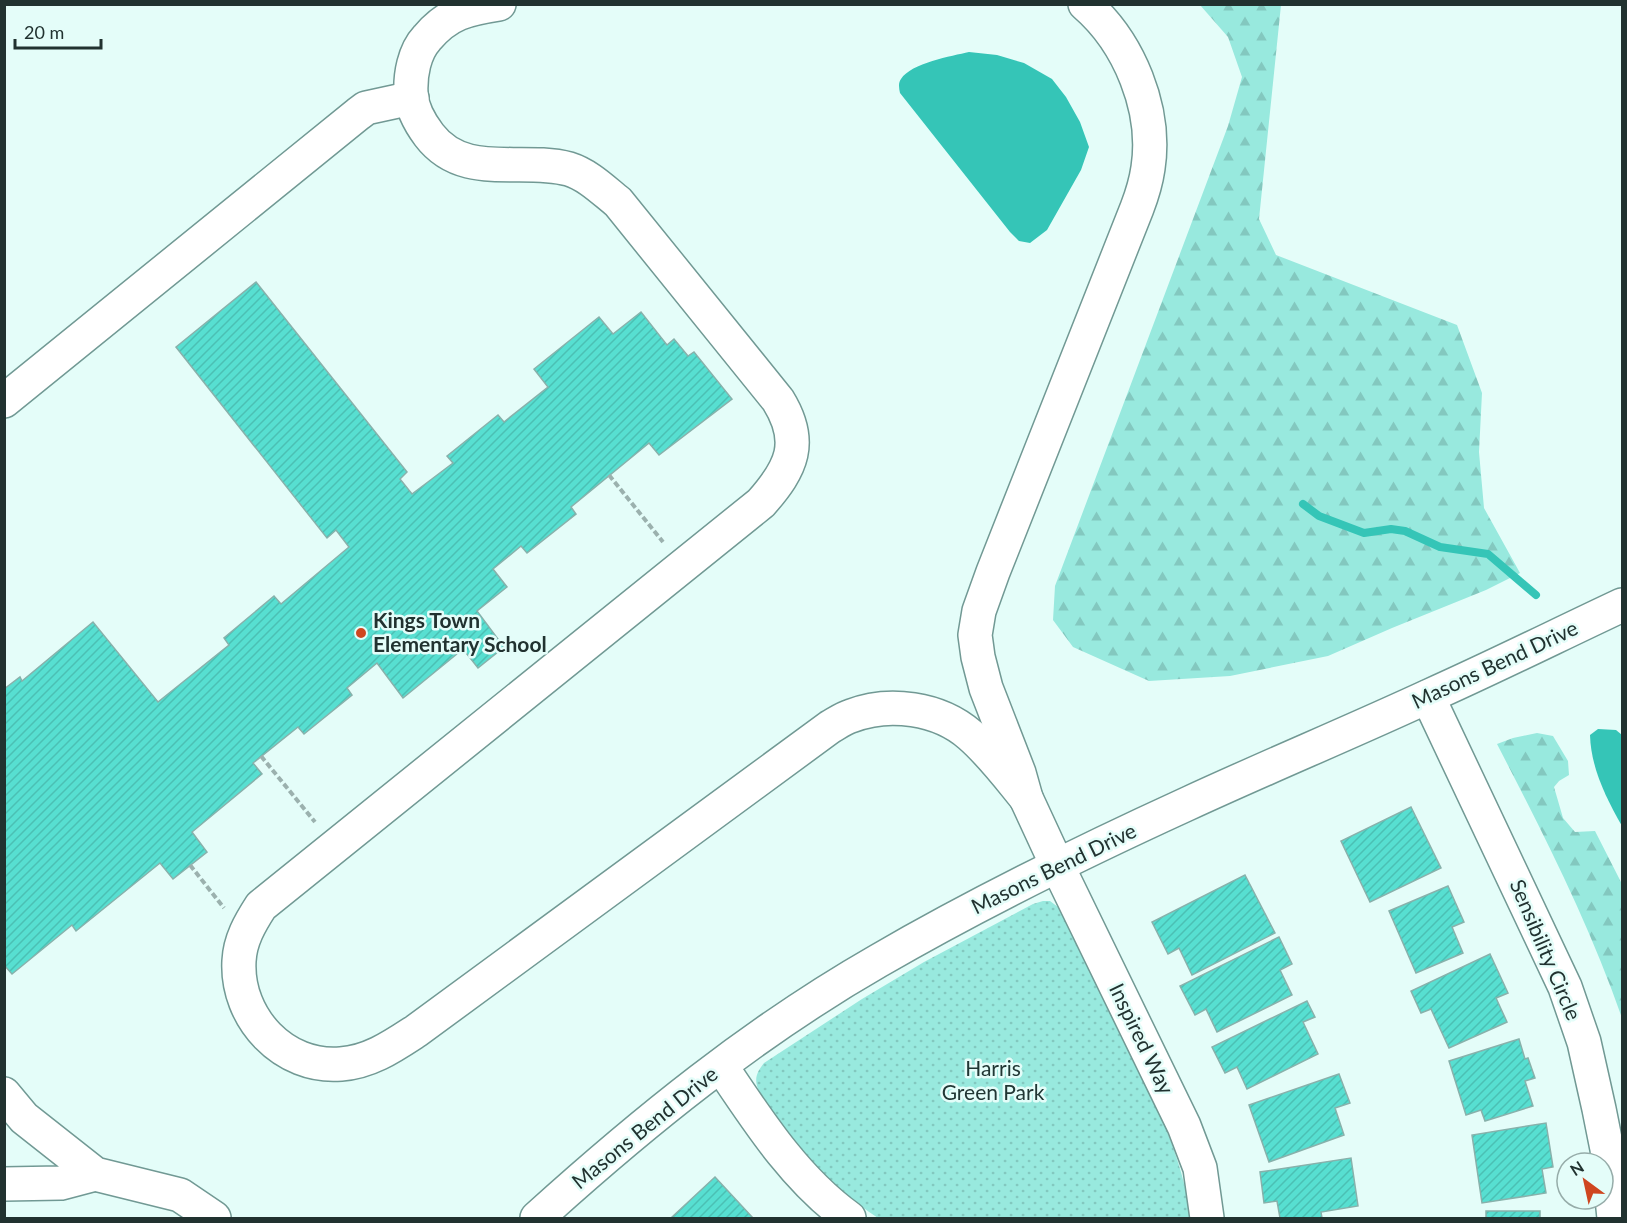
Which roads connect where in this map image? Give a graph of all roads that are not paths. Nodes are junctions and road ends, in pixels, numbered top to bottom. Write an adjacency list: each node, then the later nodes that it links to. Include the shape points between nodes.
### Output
1 (498, 4): 3 (street, via 453,14 438,25 423,42 415,60)
2 (1085, 4): 7 (street, via 1109,30 1134,72 1147,119 1149,166 1137,208 979,610 975,635 978,657)
3 (412, 98): 4 (street, via 366,108); 7 (street, via 422,126 439,148 458,159 477,164 549,165 572,170 595,182 618,202 778,400 788,417 792,447 788,466 761,503 261,906 242,944 240,982 254,1019 269,1038 283,1050 321,1064 362,1060 384,1051 850,716 894,708 937,715 970,735)
4 (4, 401)
5 (1623, 604): 6 (street, Masons Bend Drive)
6 (1428, 697): 8 (street, Masons Bend Drive); 17 (street, Sensibility Circle, via 1565,987 1584,1042 1599,1109)
7 (1026, 798): 8 (street, Inspired Way)
8 (1057, 866): 9 (street, Masons Bend Drive, via 876,962 801,1009); 16 (street, Inspired Way, via 1184,1126 1200,1168)
9 (722, 1066): 14 (street, Masons Bend Drive, via 601,1160); 15 (street, via 801,1175)
10 (4, 1094): 11 (street, via 24,1118)
11 (96, 1174): 12 (street, via 61,1183); 13 (street, via 180,1195)
12 (4, 1184)
13 (214, 1218)
14 (537, 1218)
15 (849, 1218)
16 (1207, 1218)
17 (1614, 1218)

